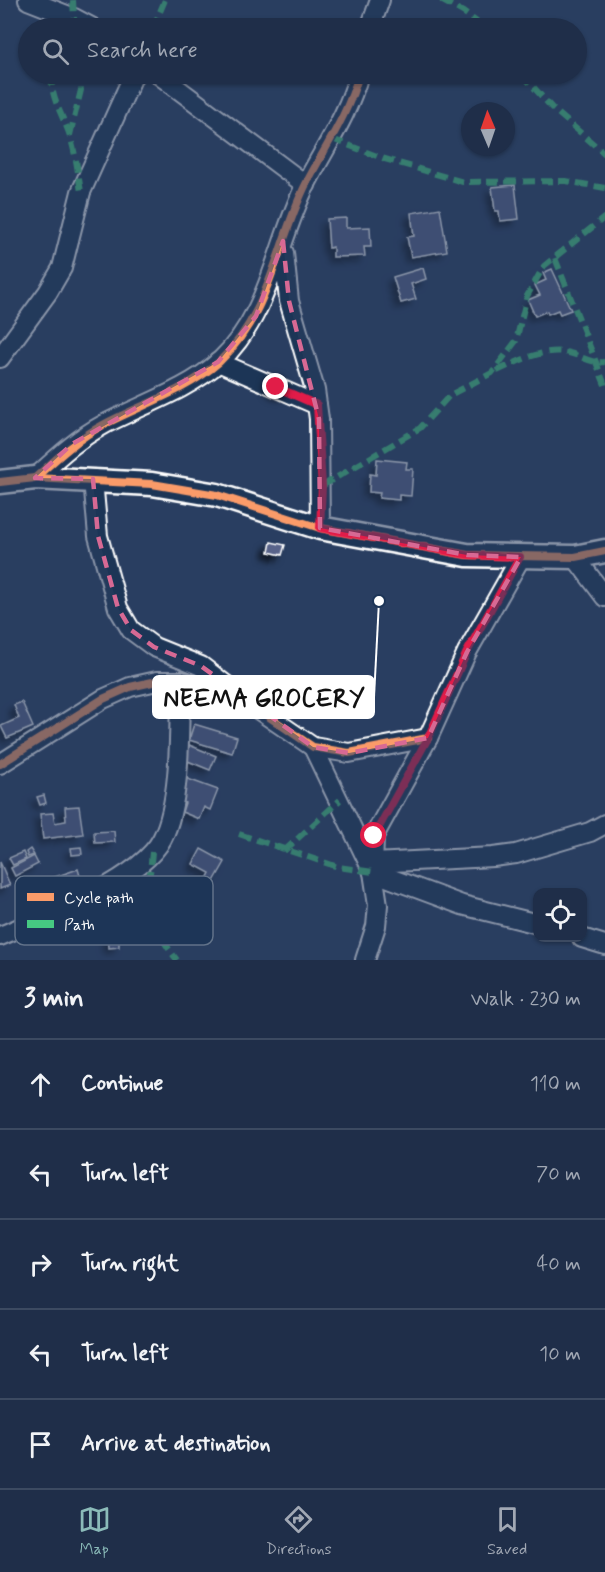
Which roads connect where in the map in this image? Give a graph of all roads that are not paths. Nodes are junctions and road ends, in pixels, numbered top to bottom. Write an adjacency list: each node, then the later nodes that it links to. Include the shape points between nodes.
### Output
1 (28, 0): 3 (street)
2 (380, 0): 4 (street)
3 (74, 18)
4 (374, 18)
5 (130, 84): 10 (street, via 81,192 62,268)
6 (171, 84): 8 (street)
7 (355, 84): 8 (street, via 342,122)
8 (306, 185): 9 (street)
9 (283, 241): 11 (street, via 256,316); 12 (street, via 289,301)
10 (0, 358)
11 (218, 362): 12 (street); 13 (street, via 191,381 72,444)
12 (317, 405): 16 (street, via 322,486)
13 (35, 478): 14 (street); 15 (street)
14 (93, 479): 16 (street, via 217,495); 22 (street, via 106,567 118,608 131,630 153,647 201,666)
15 (0, 482)
16 (320, 528): 18 (street, via 467,555)
17 (605, 551): 19 (street)
18 (520, 557): 19 (street); 23 (street, via 467,652)
19 (575, 557): 20 (street)
20 (605, 597)
21 (180, 681): 22 (street, via 212,689); 25 (street, via 130,687 103,699); 28 (street, via 179,750 173,800 163,838)
22 (256, 708): 24 (street)
23 (428, 738): 24 (street, via 349,753); 27 (street, via 374,836)
24 (313, 747): 27 (street)
25 (0, 764)
26 (605, 824): 27 (street, via 591,832 516,854)
27 (373, 867): 29 (street, via 462,905); 34 (street, via 378,905)
28 (125, 876)
29 (533, 923)
30 (15, 929): 31 (street)
31 (0, 936)
32 (587, 941): 33 (street)
33 (601, 950)
34 (365, 960)

